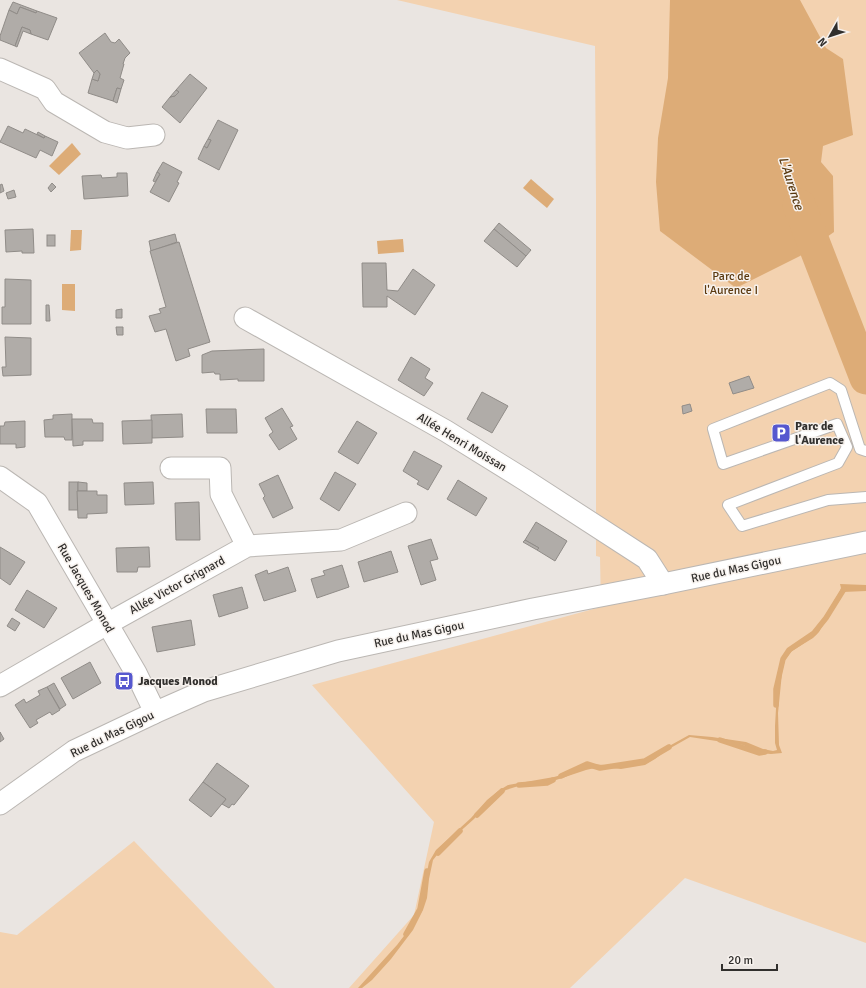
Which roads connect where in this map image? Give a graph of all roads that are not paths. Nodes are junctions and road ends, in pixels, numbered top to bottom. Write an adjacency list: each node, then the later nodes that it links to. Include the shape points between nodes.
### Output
1 (0, 69): 2 (street, via 45,89 54,102 105,132 127,138)
2 (154, 135)
3 (245, 318): 11 (street, Allée Henri Moissan, via 446,431 525,480 647,559)
4 (866, 451): 7 (lane, via 860,449 841,390 830,383 713,429 723,464 837,424 847,447 838,463 728,505 742,526 828,500)
5 (171, 468): 10 (street, via 220,468 221,494)
6 (0, 477): 12 (street, Rue Jacques Monod, via 37,503)
7 (866, 497)
8 (406, 513): 10 (street, Allée Victor Grignard, via 340,540)
9 (866, 542): 11 (street, Rue du Mas Gigou)
10 (247, 546): 12 (street, Allée Victor Grignard)
11 (663, 584): 14 (street, Rue du Mas Gigou, via 338,651 204,691)
12 (107, 624): 13 (street, Allée Victor Grignard); 14 (street, Rue Jacques Monod, via 136,673)
13 (0, 686)
14 (154, 713): 15 (street, Rue du Mas Gigou, via 74,751)
15 (0, 804)

